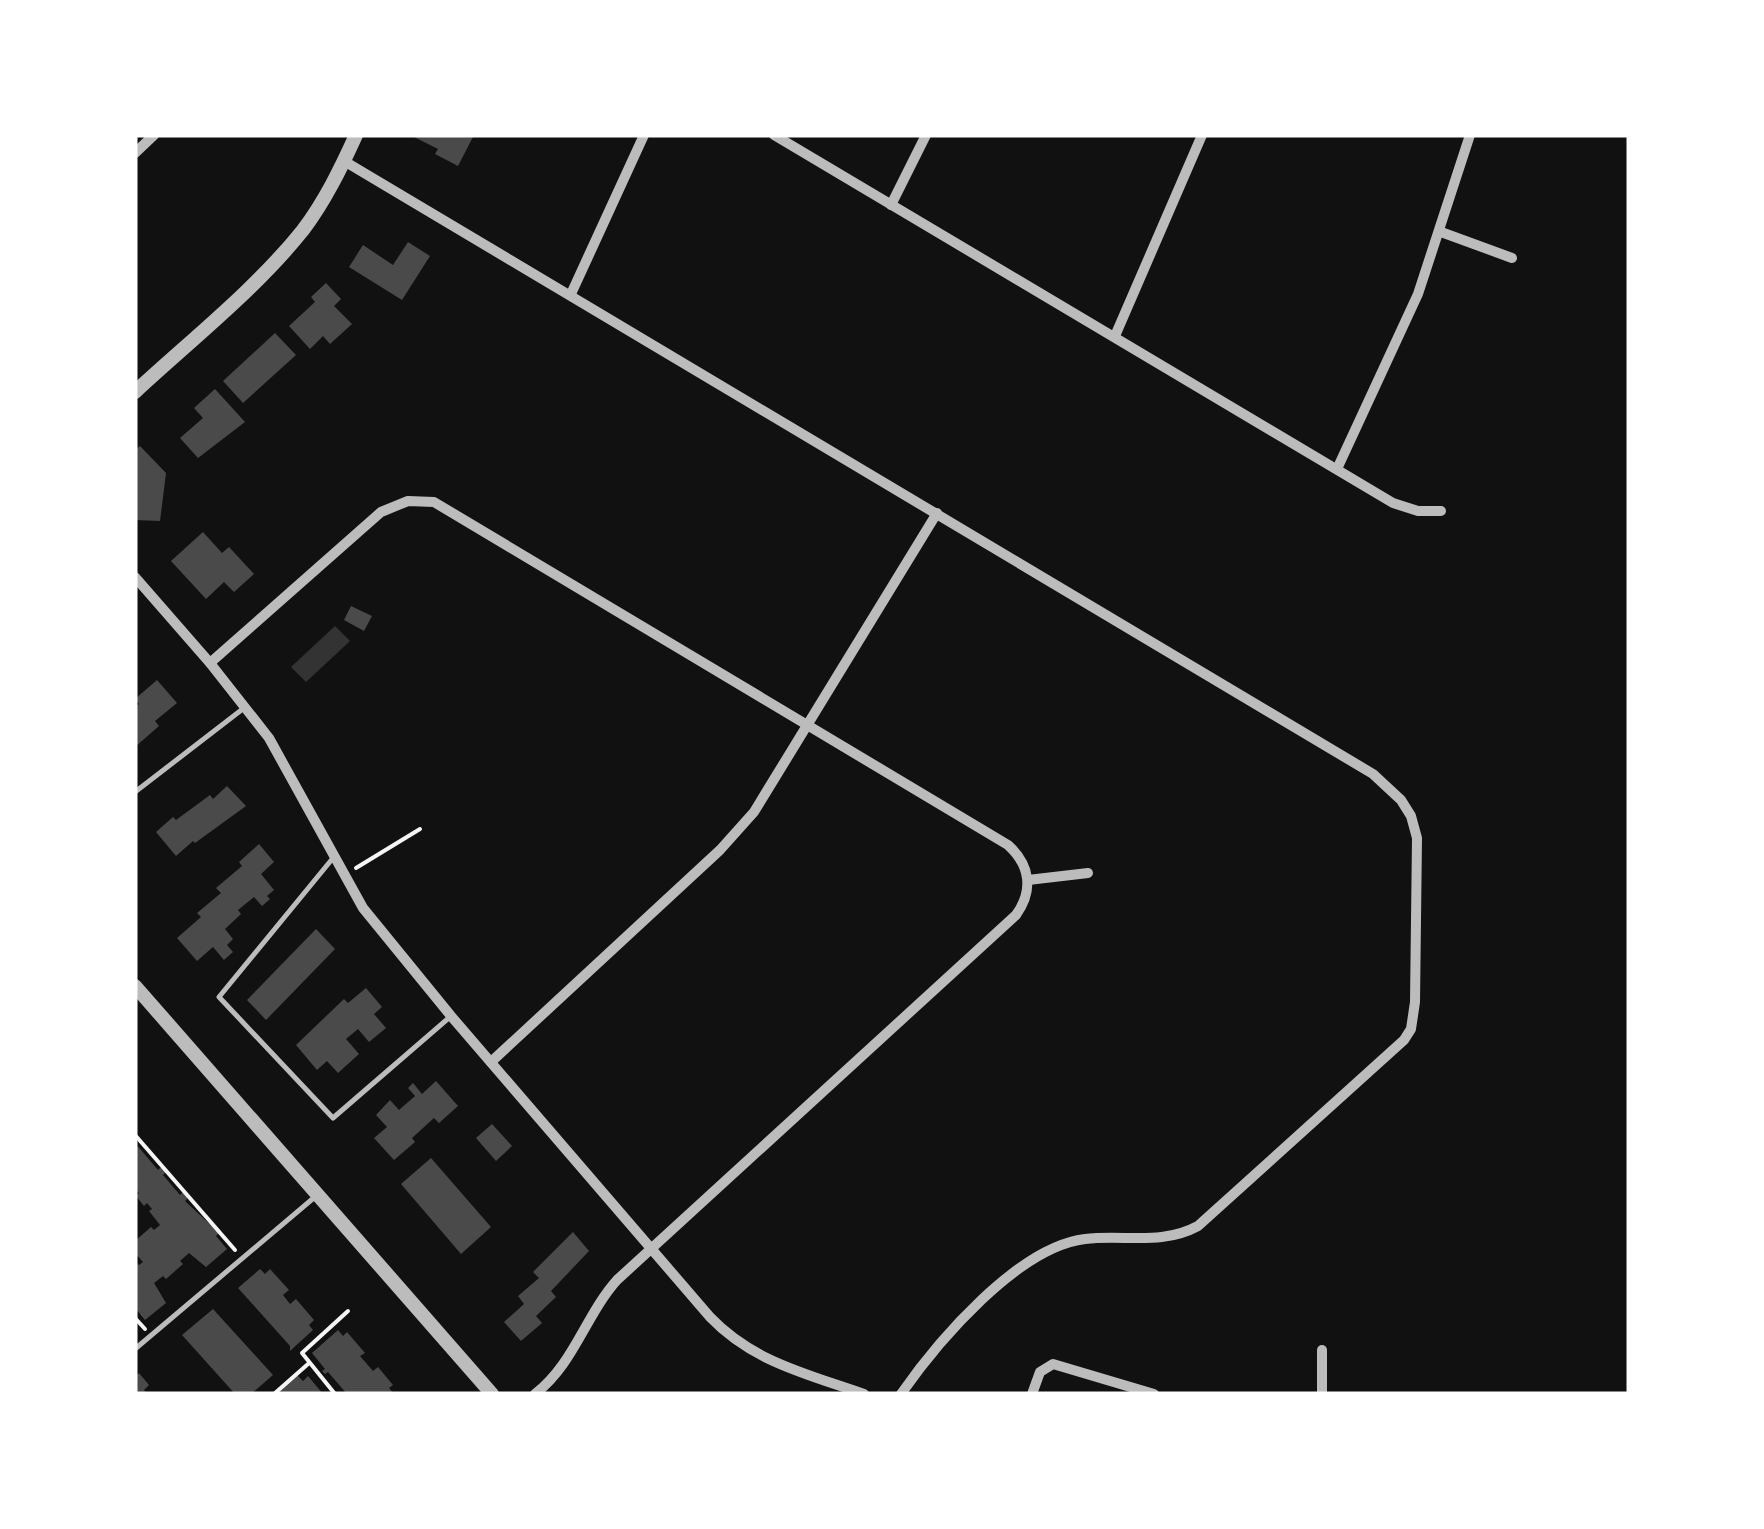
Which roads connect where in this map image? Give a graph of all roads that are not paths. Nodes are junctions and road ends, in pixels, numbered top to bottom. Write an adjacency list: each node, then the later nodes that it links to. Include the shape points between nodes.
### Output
1 (154, 135): 8 (street)
2 (356, 135): 9 (street)
3 (644, 135): 13 (street)
4 (774, 135): 10 (street)
5 (926, 135): 10 (street)
6 (1202, 135): 14 (street)
7 (1470, 135): 11 (street)
8 (135, 153)
9 (344, 161): 13 (street); 15 (street, via 284,251)
10 (891, 205): 14 (street)
11 (1441, 232): 12 (street); 16 (street)
12 (1512, 258)
13 (571, 294): 18 (street)
14 (1114, 336): 16 (street)
15 (135, 392)
16 (1337, 470): 17 (street, via 1393,503)
17 (1441, 512)
18 (937, 513): 22 (street); 37 (street, via 1372,774 1402,800 1416,838 1415,1002 1404,1040 1198,1226 1162,1238 1067,1242 1030,1260 957,1326)
19 (135, 578): 20 (street)
20 (210, 663): 21 (street); 22 (street, via 381,512 421,500 446,508)
21 (246, 706): 23 (lane); 24 (street)
22 (809, 725): 26 (street, via 1008,844); 29 (street, via 737,832)
23 (135, 792)
24 (333, 858): 28 (street, via 363,908); 28 (lane, via 219,997 333,1118)
25 (1088, 873): 26 (street)
26 (1028, 880): 31 (street, via 1016,915)
27 (135, 986): 30 (street)
28 (451, 1016): 29 (street)
29 (491, 1062): 31 (street)
30 (318, 1194): 32 (lane); 34 (street)
31 (652, 1249): 35 (street, via 608,1291 564,1365); 36 (street, via 746,1349)
32 (135, 1350)
33 (1322, 1350): 40 (street)
34 (492, 1394)
35 (535, 1394)
36 (864, 1394)
37 (902, 1394)
38 (1032, 1394): 39 (street, via 1040,1372 1053,1364)
39 (1154, 1394)
40 (1322, 1394)

